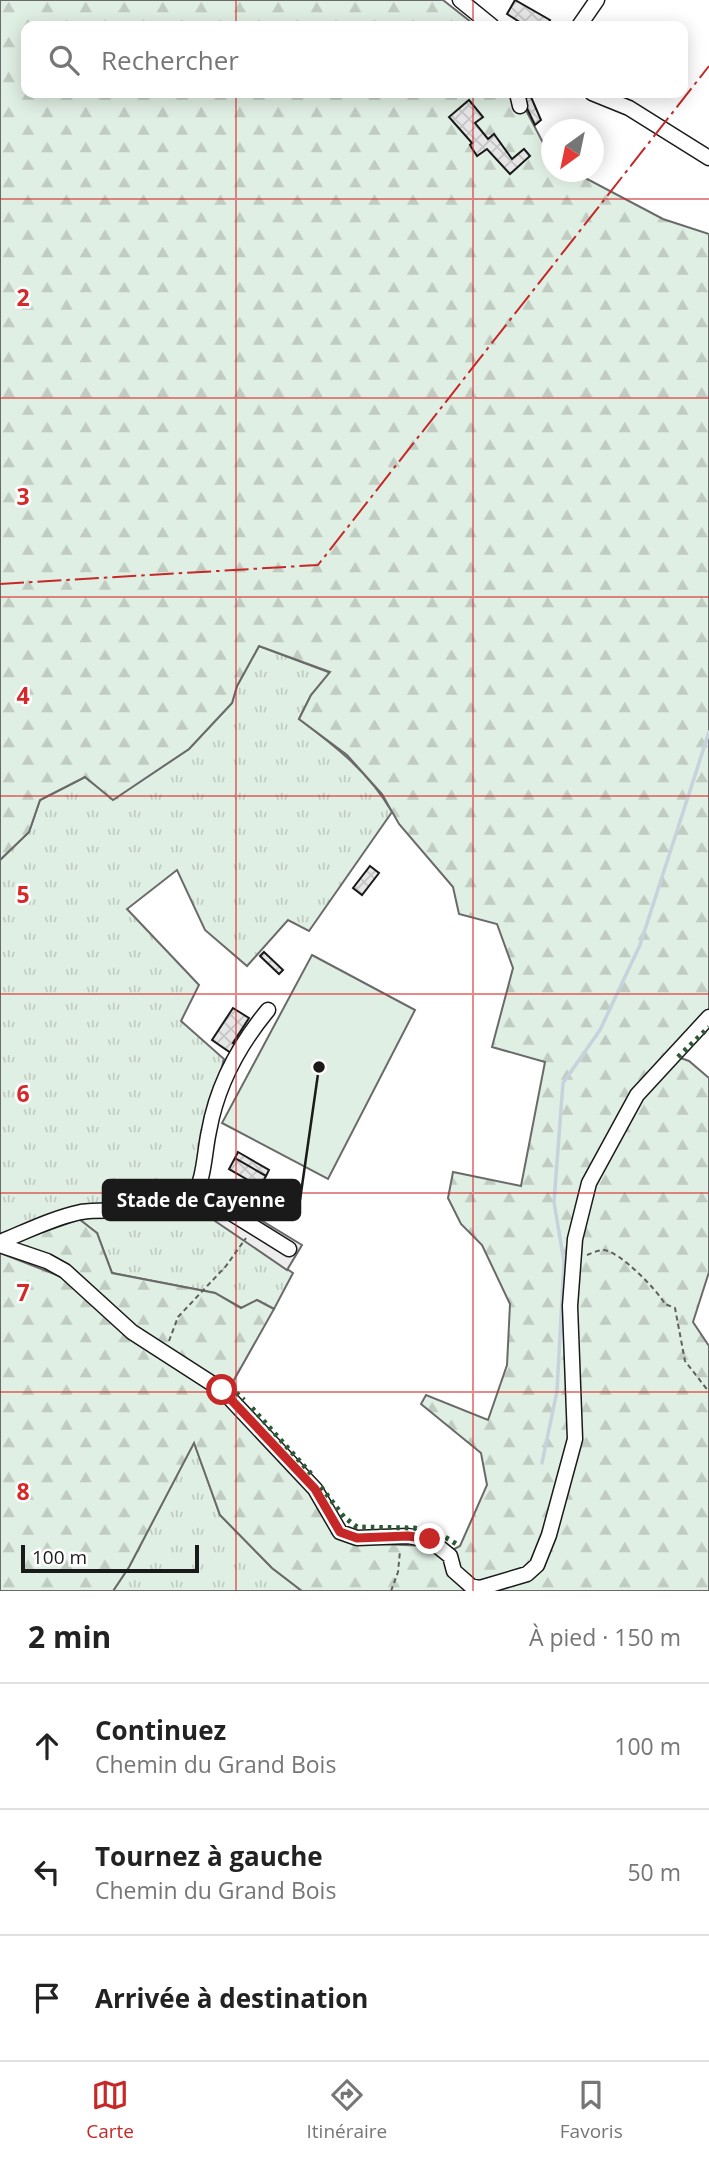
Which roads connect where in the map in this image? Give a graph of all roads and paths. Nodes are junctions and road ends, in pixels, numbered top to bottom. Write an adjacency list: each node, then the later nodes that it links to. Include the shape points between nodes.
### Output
1 (460, 0): 3 (street)
2 (597, 0): 4 (street)
3 (486, 21)
4 (582, 21)
5 (604, 98): 6 (street, via 629,108)
6 (709, 158)
7 (268, 1010): 9 (street, via 244,1041 222,1087)
8 (709, 1017): 13 (street, via 663,1064 620,1121 589,1183)
9 (197, 1192): 10 (street); 11 (street, via 174,1208 84,1212)
10 (254, 1227): 12 (street); 14 (path, via 226,1266 178,1317 169,1334)
11 (0, 1243): 14 (street, via 65,1271 132,1332)
12 (289, 1249)
13 (574, 1252): 15 (path, via 586,1255 604,1250 619,1256 657,1290 665,1304 675,1308 685,1361); 16 (street, via 570,1306 575,1439 537,1565 527,1574 480,1588 471,1586 454,1571 450,1556 439,1545)
14 (172, 1356): 16 (street, via 242,1408 315,1489 340,1532 357,1538)
15 (709, 1392)
16 (408, 1536): 17 (path)
17 (391, 1591)

